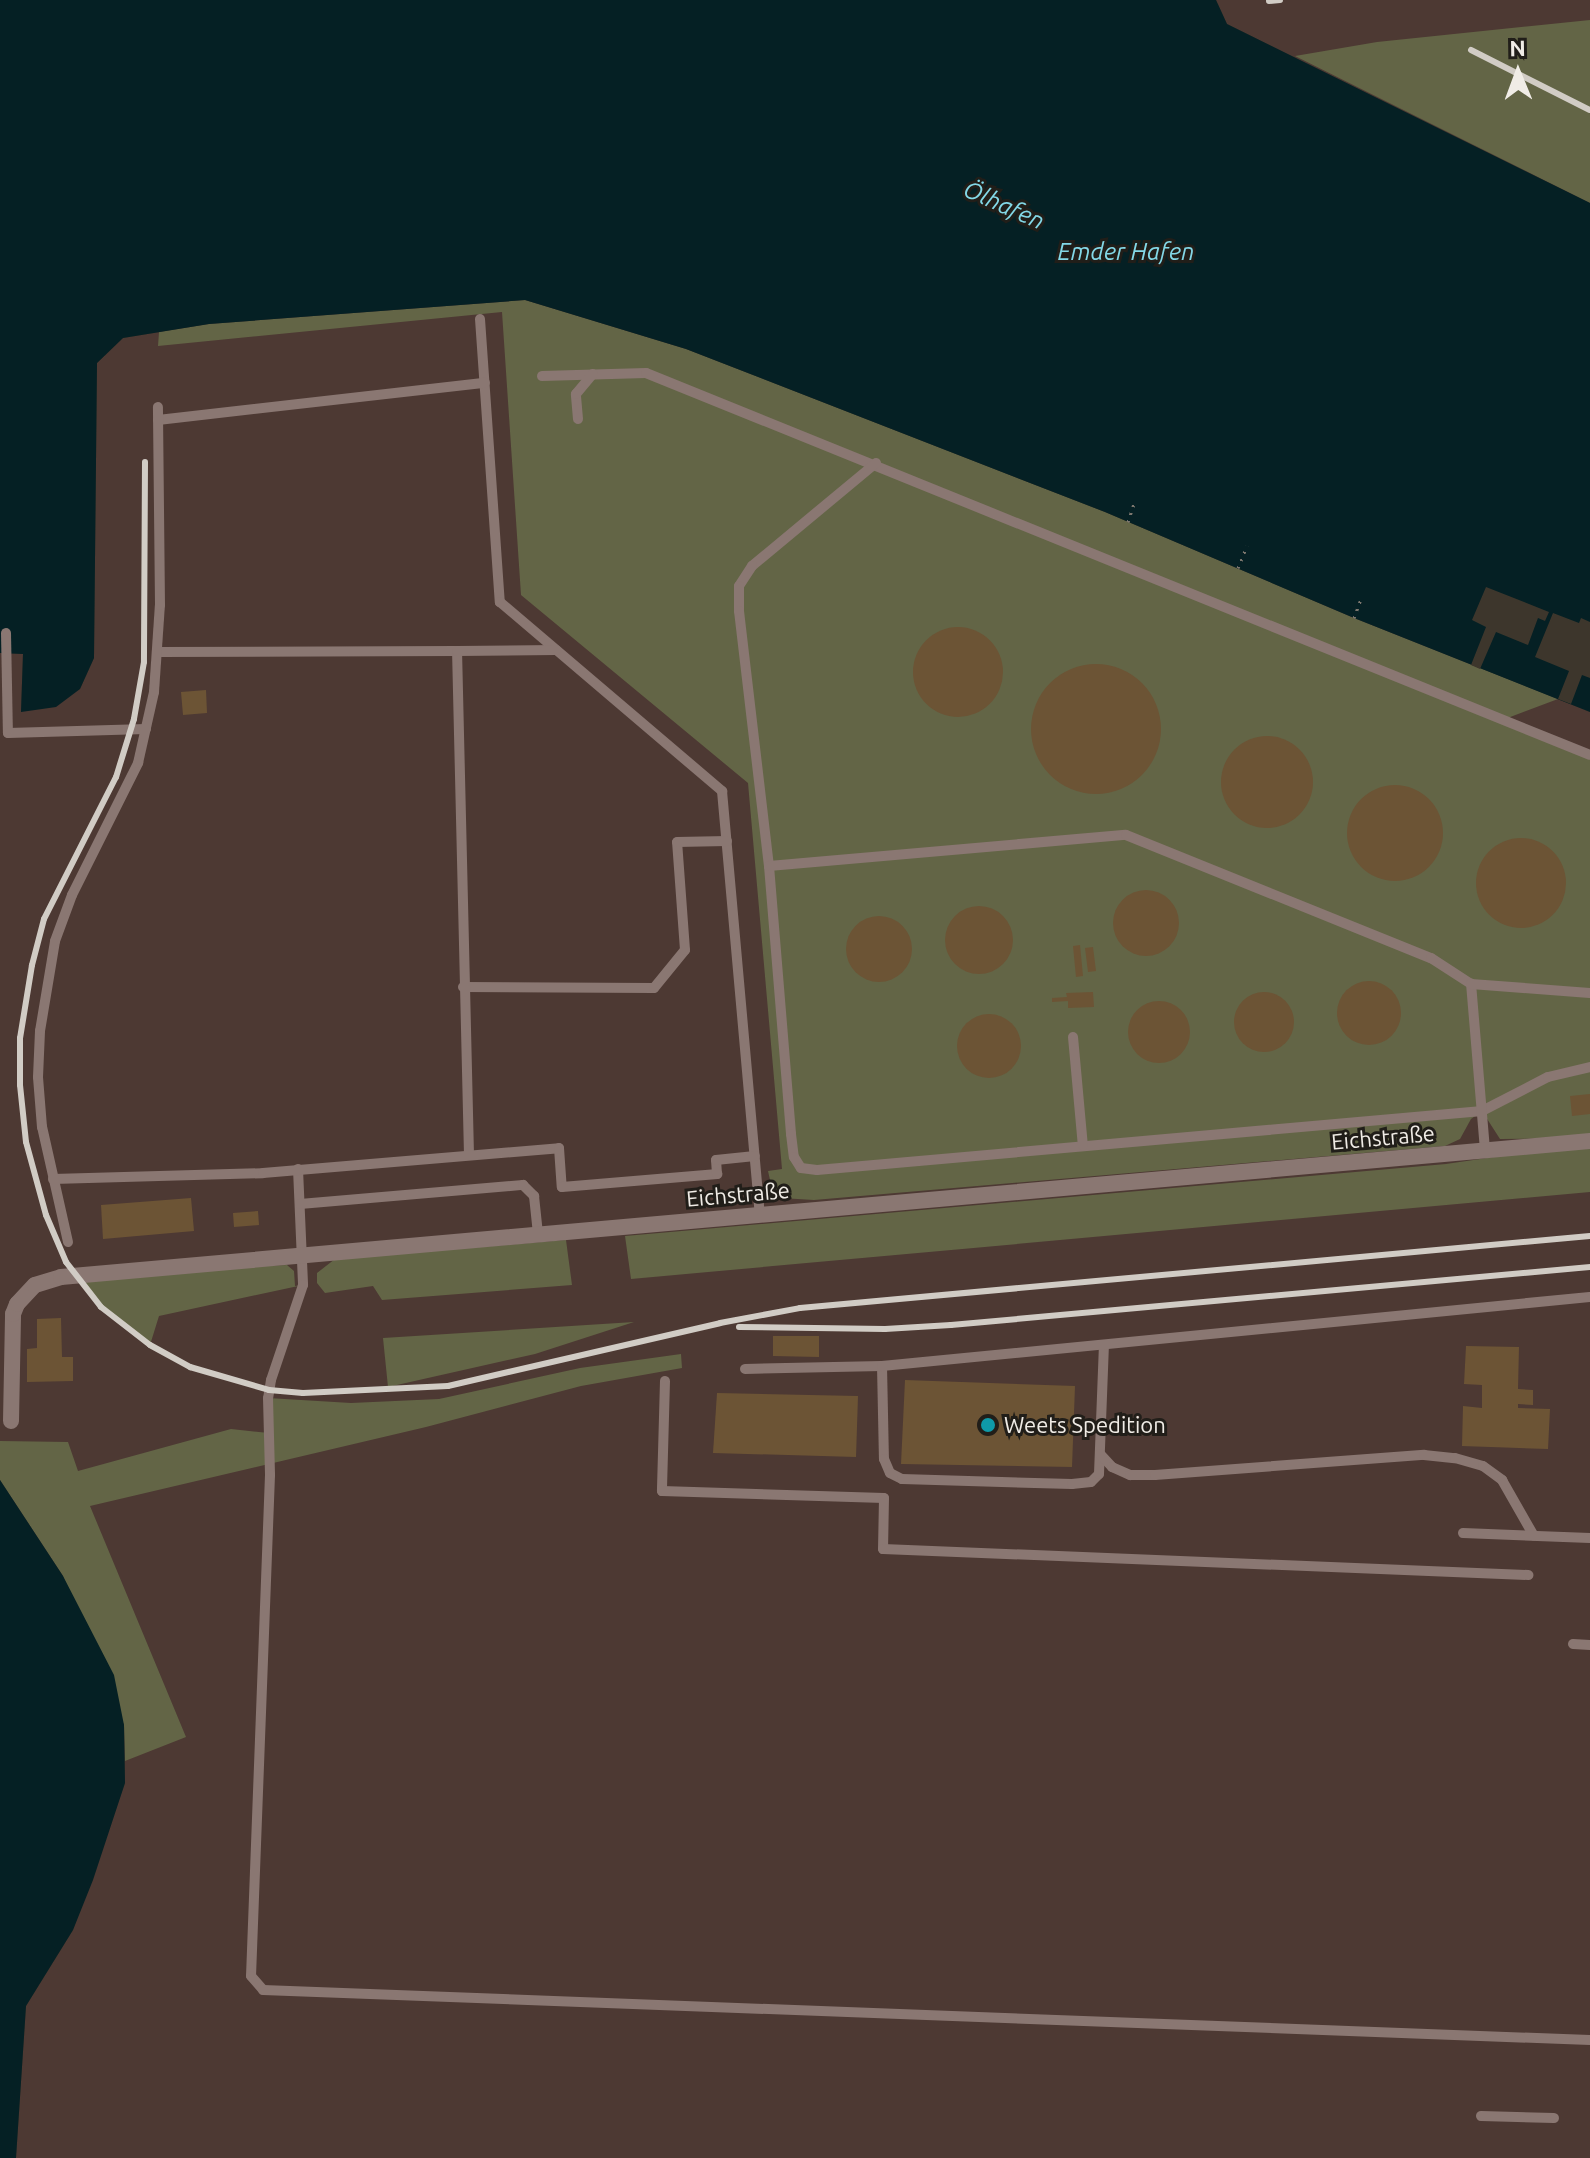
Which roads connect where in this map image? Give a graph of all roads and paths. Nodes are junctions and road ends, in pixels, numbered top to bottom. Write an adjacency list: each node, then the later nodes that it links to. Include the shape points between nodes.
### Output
1 (480, 319): 4 (lane)
2 (593, 374): 3 (lane); 6 (lane, via 576,394); 8 (lane, via 646,373)
3 (542, 376)
4 (485, 383): 7 (lane); 16 (lane, via 500,602)
5 (158, 407): 7 (lane)
6 (578, 419)
7 (158, 420): 18 (lane)
8 (876, 463): 20 (lane); 22 (lane, via 752,566 739,586)
9 (1135, 501): 10 (path)
10 (1128, 522)
11 (1247, 546): 12 (path)
12 (1238, 568)
13 (1362, 596): 14 (path)
14 (1354, 618)
15 (6, 633): 19 (lane, via 8,733)
16 (556, 650): 17 (lane); 21 (lane, via 722,791)
17 (457, 651): 18 (lane); 24 (lane)
18 (158, 652): 19 (lane)
19 (146, 729): 35 (lane, via 138,763 72,895 55,941 38,1077)
20 (1590, 755)
21 (727, 841): 24 (lane, via 677,842 685,950 654,988); 33 (lane)
22 (769, 866): 23 (lane, via 1126,835 1431,958); 30 (lane, via 791,1134 801,1168)
23 (1471, 984): 25 (lane); 28 (lane)
24 (463, 987): 32 (lane)
25 (1590, 993)
26 (1073, 1037): 30 (lane)
27 (1590, 1067): 28 (lane, via 1548,1077)
28 (1482, 1111): 30 (lane); 31 (lane)
29 (1590, 1141): 31 (street, Eichstraße)
30 (1083, 1146)
31 (1485, 1150): 37 (street, Eichstraße)
32 (469, 1155): 33 (lane, via 559,1148 562,1187 717,1174 716,1160); 34 (lane)
33 (755, 1156): 37 (lane)
34 (298, 1169): 35 (lane); 36 (lane)
35 (53, 1179): 39 (lane)
36 (300, 1204): 38 (lane, via 523,1185 534,1196); 40 (lane)
37 (760, 1214): 38 (street, Eichstraße)
38 (538, 1234): 40 (street, Eichstraße)
39 (68, 1242)
40 (302, 1255): 46 (street, Eichstraße, via 61,1277 35,1285 13,1314); 54 (lane, via 303,1285 268,1398 270,1475 251,1976 263,1990)
41 (1590, 1297): 42 (lane)
42 (1104, 1346): 43 (lane); 47 (lane)
43 (882, 1366): 44 (lane); 47 (lane, via 884,1459 890,1473 902,1479 1091,1482 1099,1474)
44 (745, 1369)
45 (665, 1381): 51 (lane, via 662,1491 884,1498 883,1549)
46 (11, 1421)
47 (1100, 1454): 49 (lane, via 1130,1475 1424,1455 1455,1458 1483,1466 1502,1480)
48 (1463, 1533): 49 (lane)
49 (1534, 1536): 50 (lane)
50 (1590, 1538)
51 (1528, 1575)
52 (1573, 1644): 53 (lane)
53 (1590, 1645)
54 (1590, 2040)
55 (1481, 2116): 56 (lane)
56 (1554, 2118)

